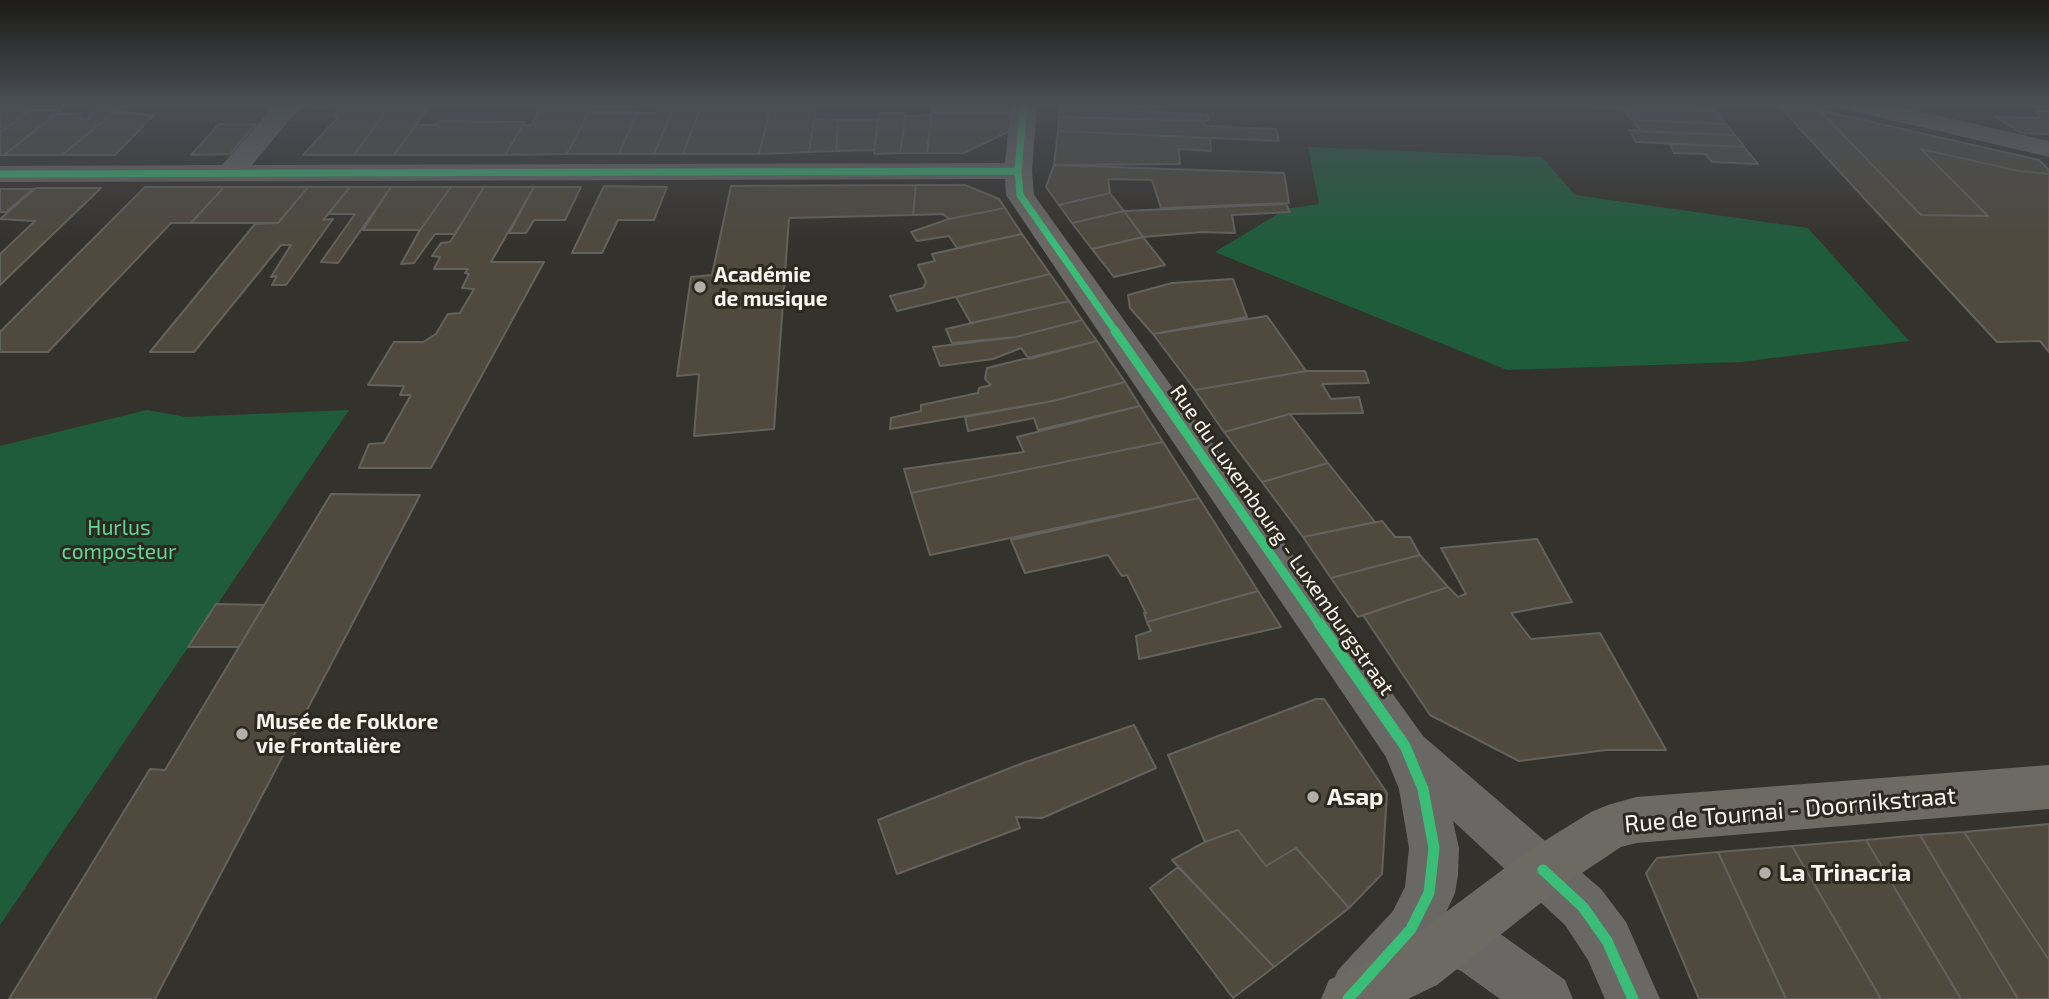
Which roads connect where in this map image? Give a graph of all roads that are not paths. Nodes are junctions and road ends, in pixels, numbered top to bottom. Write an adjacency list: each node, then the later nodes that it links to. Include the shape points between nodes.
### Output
1 (249, 151): 5 (street)
2 (1020, 151): 3 (street, Rue du Luxembourg - Luxemburgstraat)
3 (1018, 171): 5 (street); 6 (street, Rue du Luxembourg - Luxemburgstraat, via 1020,195 1035,219)
4 (0, 174): 5 (street)
5 (229, 174)
6 (1405, 746): 8 (street, Rue du Luxembourg - Luxemburgstraat); 10 (street, Rue du Luxembourg - Luxemburgstraat, via 1431,821 1429,893 1412,929)
7 (2049, 788): 8 (street, Rue de Tournai - Doornikstraat, via 1636,820 1608,828)
8 (1543, 870): 9 (street, Rue de Tournai - Doornikstraat); 12 (street, Rue du Luxembourg - Luxemburgstraat, via 1583,907 1607,940)
9 (1453, 941): 10 (street, Rue de Tournai - Doornikstraat, via 1418,966); 11 (street, via 1480,952)
10 (1348, 999)
11 (1546, 999)
12 (1633, 999)

